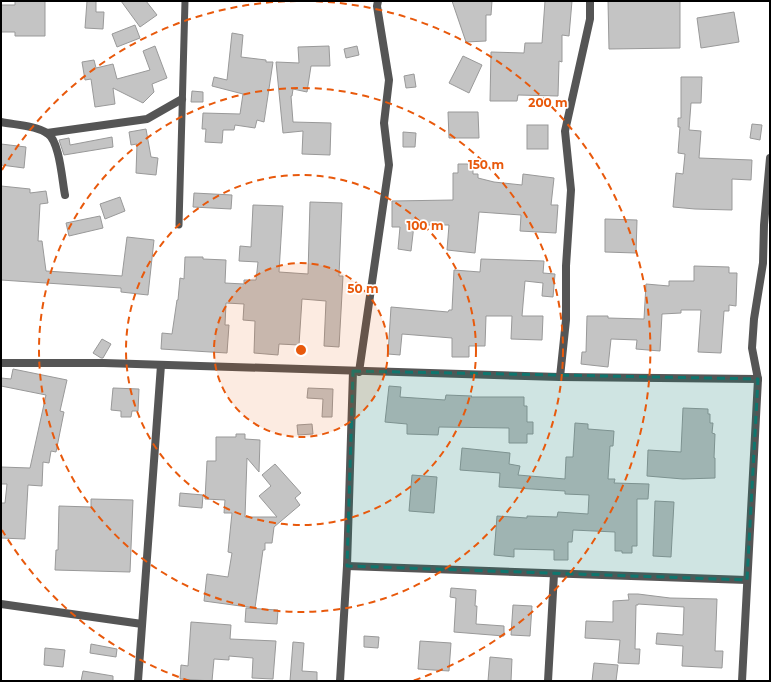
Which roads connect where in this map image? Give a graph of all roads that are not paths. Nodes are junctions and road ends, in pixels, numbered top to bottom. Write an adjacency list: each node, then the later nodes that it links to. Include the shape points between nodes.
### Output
1 (185, 1): 4 (lane)
2 (378, 1): 12 (street, via 389,80 384,123 389,165)
3 (590, 1): 13 (street, via 590,19 565,131 571,190 566,266 566,320)
4 (182, 99): 6 (street, via 147,119); 9 (lane)
5 (1, 122): 6 (street, via 37,128)
6 (47, 133): 8 (street, via 55,143)
7 (770, 158): 14 (street, via 763,263 752,348)
8 (65, 196)
9 (179, 225)
10 (1, 363): 11 (street)
11 (161, 365): 12 (street); 19 (street)
12 (356, 372): 13 (street); 15 (street)
13 (560, 377): 14 (street)
14 (758, 379): 17 (street)
15 (347, 566): 16 (street); 21 (street)
16 (554, 574): 17 (street); 22 (street)
17 (747, 580): 23 (street)
18 (1, 604): 19 (street)
19 (142, 624): 20 (street)
20 (138, 681)
21 (340, 681)
22 (548, 681)
23 (742, 681)

